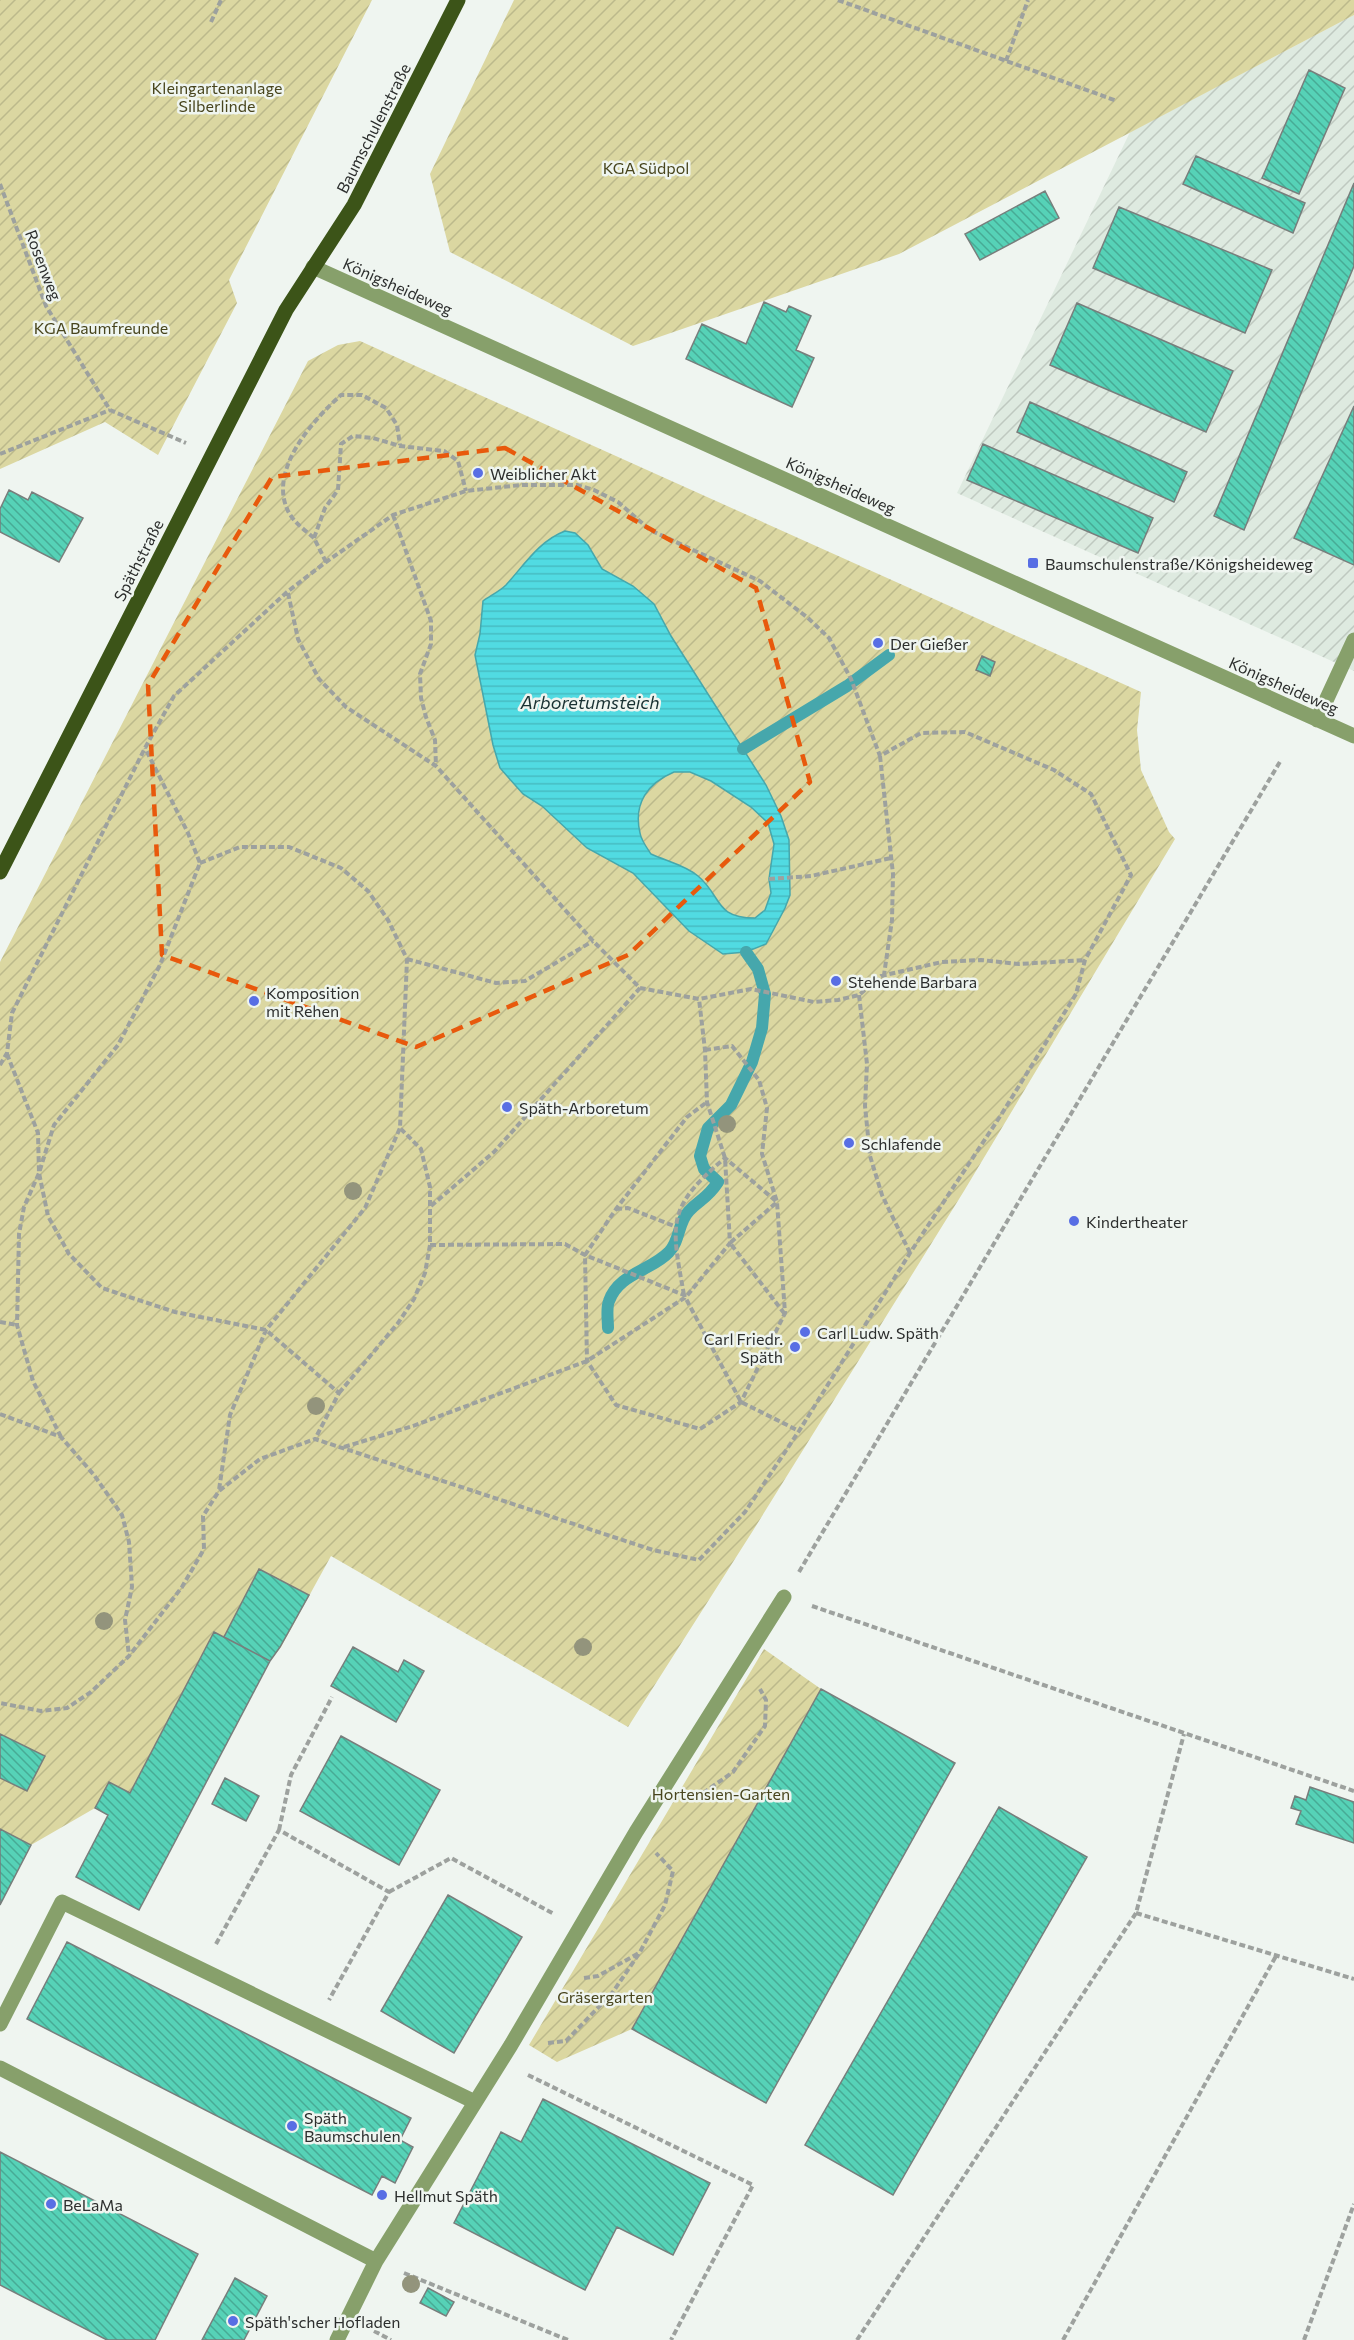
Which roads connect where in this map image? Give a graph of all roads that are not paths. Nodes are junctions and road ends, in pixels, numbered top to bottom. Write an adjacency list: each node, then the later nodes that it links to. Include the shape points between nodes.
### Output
1 (458, 0): 2 (main road, Baumschulenstraße, via 354,205)
2 (313, 267): 4 (street, Königsheideweg); 6 (main road, Späthstraße, via 286,310)
3 (1354, 640): 4 (street)
4 (1317, 720): 5 (street, Königsheideweg)
5 (1354, 736)
6 (0, 872)
7 (784, 1597): 10 (street, via 636,1832)
8 (0, 2024): 10 (street, via 62,1902)
9 (0, 2068): 11 (street)
10 (475, 2102): 11 (street)
11 (376, 2261): 12 (street)
12 (337, 2340)

